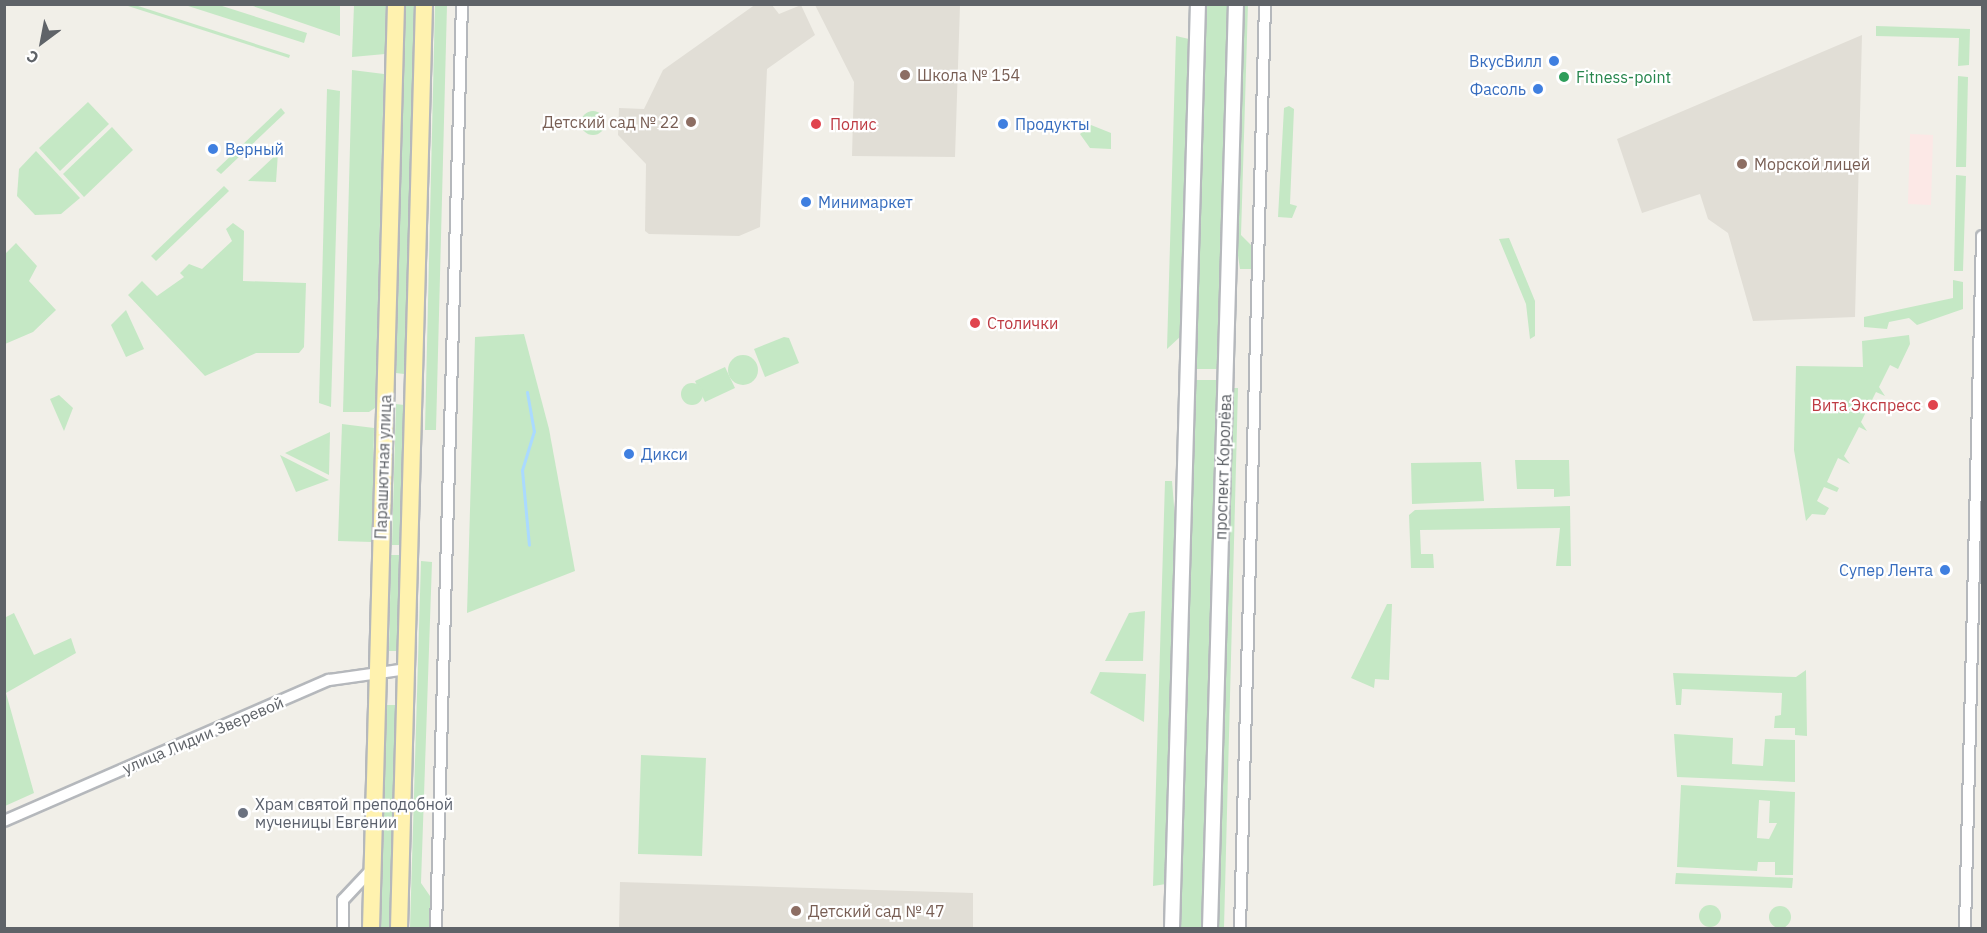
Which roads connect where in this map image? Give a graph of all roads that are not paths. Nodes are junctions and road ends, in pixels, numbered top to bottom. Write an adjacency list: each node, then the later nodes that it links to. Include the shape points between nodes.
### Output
1 (396, 4): 8 (main road, Парашютная улица)
2 (424, 4): 9 (main road, Парашютная улица)
3 (462, 4): 17 (street)
4 (1198, 4): 18 (street)
5 (1236, 4): 19 (street, проспект Королёва)
6 (1265, 4): 20 (street)
7 (1983, 236): 21 (street)
8 (386, 381): 9 (main road, via 400,392); 11 (main road, Парашютная улица)
9 (414, 381): 10 (main road, Парашютная улица)
10 (407, 669): 11 (street, улица Лидии Зверевой); 16 (main road, Парашютная улица)
11 (379, 670): 12 (street, улица Лидии Зверевой, via 329,680); 13 (main road, Парашютная улица)
12 (4, 821)
13 (372, 869): 14 (street, via 343,900); 15 (main road, Парашютная улица)
14 (343, 928)
15 (371, 928)
16 (399, 928)
17 (436, 928)
18 (1172, 928)
19 (1210, 928)
20 (1240, 928)
21 (1965, 928)

